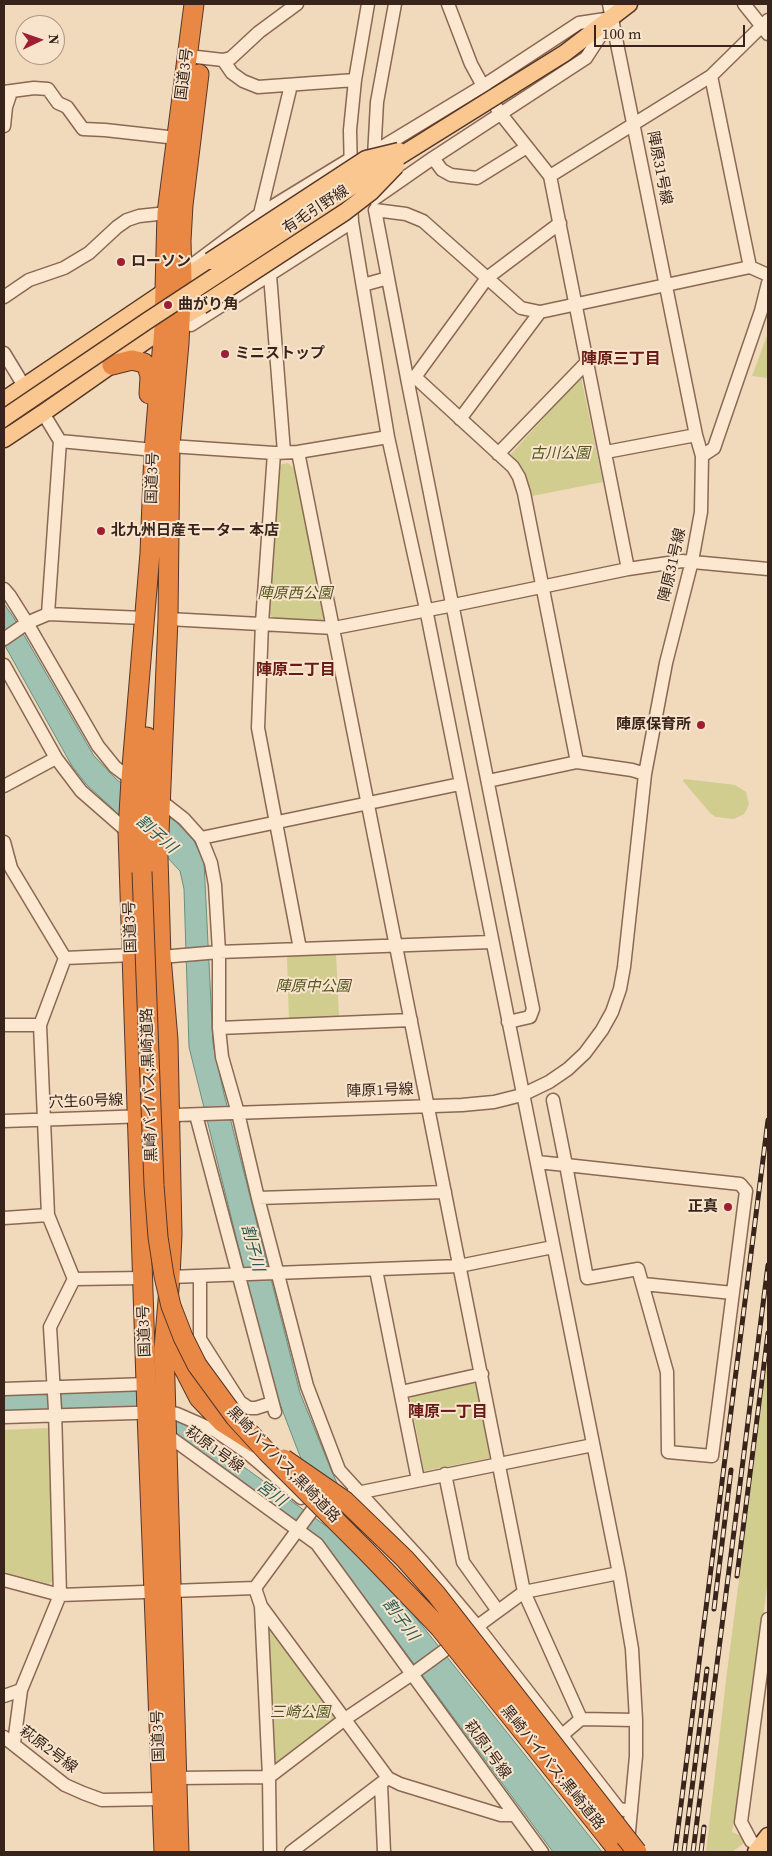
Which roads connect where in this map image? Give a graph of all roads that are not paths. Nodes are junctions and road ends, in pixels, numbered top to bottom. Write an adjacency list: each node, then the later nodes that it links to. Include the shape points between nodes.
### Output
1 (194, 4): 11 (highway, 国道3号)
2 (207, 4): 11 (highway, 国道3号)
3 (297, 4): 12 (street, via 259,32 237,54)
4 (368, 4): 14 (street)
5 (395, 4): 24 (street, via 377,102)
6 (448, 4): 16 (street)
7 (629, 4): 9 (main road, 有毛引野線)
8 (744, 4): 10 (street)
9 (611, 11): 16 (street, via 579,23); 18 (street, via 586,58); 19 (street, 陣原31号線); 23 (main road, 有毛引野線, bridge, via 565,53)
10 (766, 26): 13 (street)
11 (194, 57): 12 (street); 21 (highway, 国道3号); 38 (highway, 国道3号, via 182,205)
12 (224, 60): 15 (street, via 232,73 258,87)
13 (711, 76): 19 (street); 33 (street)
14 (355, 80): 15 (street); 25 (street)
15 (291, 85): 30 (street)
16 (483, 86): 18 (street); 24 (street)
17 (7, 92): 20 (street); 21 (street, via 48,89 83,129)
18 (500, 113): 22 (street); 26 (street)
19 (634, 122): 27 (street); 41 (street, 陣原31号線)
20 (4, 126)
21 (177, 138): 29 (highway, 国道3号)
22 (527, 147): 26 (street, via 477,178 451,175 442,170); 27 (street)
23 (413, 148): 38 (main road, bridge, via 366,159); 47 (main road, bridge, via 371,192 345,212); 56 (main road, 有毛引野線, bridge, via 155,315)
24 (374, 152): 28 (street)
25 (350, 158): 30 (street); 31 (street)
26 (433, 158): 28 (street)
27 (550, 176): 32 (street)
28 (374, 204): 36 (street); 37 (street, via 423,221)
29 (166, 213): 42 (highway, 国道3号); 43 (street, via 127,220 89,253 64,268 29,280)
30 (260, 214): 34 (street); 38 (street, via 192,264)
31 (352, 222): 34 (street); 40 (street)
32 (560, 223): 37 (street); 44 (street)
33 (750, 268): 35 (street); 41 (street)
34 (270, 275): 47 (street, via 191,325); 63 (street)
35 (768, 275)
36 (388, 278): 40 (street); 52 (street)
37 (487, 278): 45 (street, via 521,308); 52 (street)
38 (182, 279): 42 (main road); 47 (highway, 国道3号)
39 (768, 283): 46 (street)
40 (363, 285): 59 (street)
41 (666, 285): 44 (street); 58 (street, 陣原31号線)
42 (165, 292): 48 (highway, 国道3号); 53 (main road)
43 (4, 297)
44 (576, 303): 45 (street); 50 (street)
45 (540, 312): 57 (street)
46 (764, 312): 67 (street, via 714,448)
47 (180, 318): 48 (main road); 62 (highway, 国道3号)
48 (164, 328): 51 (main road); 62 (highway, 国道3号)
49 (4, 353): 53 (street)
50 (587, 362): 65 (street); 66 (street)
51 (112, 365): 55 (main road); 62 (highway, via 132,360 147,366 150,376 149,411)
52 (411, 380): 57 (street); 73 (street)
53 (24, 386): 54 (main road)
54 (4, 400)
55 (44, 413): 60 (main road); 61 (street)
56 (4, 418)
57 (460, 419): 66 (street)
58 (696, 435): 65 (street); 67 (street, 陣原31号線)
59 (388, 437): 64 (street); 74 (street)
60 (4, 439)
61 (60, 441): 62 (street); 75 (street)
62 (162, 448): 63 (street); 76 (highway, 国道3号); 77 (highway, 国道3号)
63 (279, 452): 64 (street); 78 (street)
64 (298, 452): 80 (street)
65 (606, 452): 69 (street)
66 (498, 454): 71 (street, via 513,467 524,493)
67 (702, 456): 68 (street, 陣原31号線, via 701,512)
68 (692, 561): 69 (street); 70 (street); 85 (street, 陣原31号線, via 666,663)
69 (628, 569): 71 (street)
70 (768, 569)
71 (542, 587): 73 (street); 84 (street)
72 (4, 589): 79 (street)
73 (454, 605): 74 (street); 86 (street)
74 (426, 609): 80 (street); 87 (street)
75 (48, 614): 76 (street); 79 (street)
76 (144, 618): 88 (highway, 国道3号)
77 (168, 619): 78 (street); 91 (highway, 国道3号)
78 (262, 623): 80 (street); 92 (street, via 258,728)
79 (24, 626): 81 (street); 88 (street, via 98,746)
80 (334, 628): 90 (street)
81 (4, 639)
82 (4, 666): 83 (street)
83 (56, 758): 89 (street); 93 (street, via 81,791)
84 (577, 762): 85 (street); 86 (street)
85 (644, 774): 110 (street, 陣原31号線, via 624,967 612,1012 585,1053 568,1069)
86 (488, 781): 106 (street, via 533,1009 530,1017)
87 (460, 784): 90 (street); 98 (street)
88 (135, 785): 93 (highway, 国道3号); 96 (highway)
89 (4, 786)
90 (368, 804): 92 (street); 99 (street)
91 (161, 805): 94 (street, via 184,819); 96 (highway, 国道3号)
92 (275, 823): 94 (street); 100 (street)
93 (129, 829): 102 (highway, 国道3号)
94 (201, 838): 101 (street, via 213,878)
95 (4, 842): 97 (street)
96 (147, 863): 103 (highway, 国道3号); 186 (highway, 黒崎バイパス;黒崎道路, bridge, via 154,1186 164,1276 183,1337 197,1365 235,1418 440,1628)
97 (7, 868): 104 (street)
98 (491, 942): 99 (street); 106 (street)
99 (396, 945): 100 (street); 105 (street)
100 (300, 949): 101 (street)
101 (216, 952): 103 (street); 109 (street)
102 (133, 955): 104 (street); 116 (highway, 国道3号)
103 (160, 957): 114 (highway, 国道3号, via 168,1040)
104 (65, 958): 108 (street)
105 (411, 1020): 109 (street); 112 (street)
106 (508, 1022): 110 (street)
107 (4, 1025): 108 (street)
108 (40, 1025): 117 (street)
109 (219, 1028): 113 (street)
110 (522, 1095): 112 (street, 陣原1号線, via 494,1102); 119 (street)
111 (553, 1100): 120 (street)
112 (428, 1106): 113 (street, 陣原1号線); 121 (street)
113 (235, 1113): 115 (street, 陣原1号線); 122 (street)
114 (169, 1115): 115 (street, 穴生60号線); 116 (street, 穴生60号線); 130 (highway, 国道3号)
115 (199, 1115): 129 (street)
116 (138, 1116): 117 (street, 穴生60号線); 132 (highway, 国道3号)
117 (44, 1120): 118 (street, 穴生60号線); 123 (street)
118 (4, 1121)
119 (537, 1162): 120 (street); 125 (street)
120 (566, 1165): 134 (street, via 587,1278 638,1269); 135 (street, via 740,1184 746,1191)
121 (445, 1192): 122 (street); 126 (street)
122 (258, 1198): 128 (street)
123 (48, 1215): 124 (street); 133 (street)
124 (4, 1218)
125 (553, 1247): 126 (street); 148 (street)
126 (459, 1266): 127 (street); 136 (street)
127 (376, 1270): 128 (street); 140 (street)
128 (275, 1272): 129 (street); 152 (street, via 318,1418)
129 (241, 1274): 131 (street); 131 (street, via 273,1408 249,1408 240,1402 200,1339)
130 (170, 1277): 131 (street); 141 (highway, 国道3号, via 164,1328); 147 (highway, via 183,1367 190,1383 212,1413)
131 (200, 1277)
132 (143, 1278): 133 (street); 137 (highway, 国道3号)
133 (74, 1279): 139 (street, via 50,1327)
134 (643, 1284): 135 (street); 135 (street, via 668,1372 668,1452 712,1456)
135 (733, 1292)
136 (482, 1374): 140 (street); 149 (street)
137 (147, 1384): 139 (street); 143 (highway, 国道3号)
138 (4, 1389): 139 (street)
139 (54, 1390): 142 (street)
140 (401, 1392): 151 (street)
141 (166, 1412): 143 (street); 145 (street); 146 (highway, 国道3号)
142 (55, 1413): 143 (street); 144 (street); 160 (street)
143 (147, 1413): 146 (street, 萩原1号線); 158 (highway, 国道3号)
144 (4, 1417)
145 (216, 1431): 147 (highway); 153 (street, via 245,1451)
146 (166, 1435): 154 (street, 萩原1号線); 158 (highway, 国道3号)
147 (252, 1442): 188 (highway, 黒崎バイパス;黒崎道路, bridge, via 276,1453 345,1501 405,1559 436,1594)
148 (593, 1445): 149 (street); 155 (street)
149 (499, 1463): 150 (street); 159 (street)
150 (445, 1474): 151 (street); 162 (street, via 462,1562)
151 (418, 1480): 152 (street)
152 (352, 1493): 153 (street); 164 (street, via 369,1501)
153 (313, 1509): 154 (street)
154 (300, 1529): 157 (street); 165 (street, 萩原1号線, via 318,1544)
155 (619, 1573): 159 (street); 170 (street, via 632,1649)
156 (4, 1580): 160 (street)
157 (255, 1588): 158 (street); 161 (street)
158 (162, 1591): 160 (street); 174 (highway, 国道3号); 176 (highway, 国道3号)
159 (524, 1592): 162 (street); 169 (street)
160 (60, 1595): 166 (street)
161 (261, 1606): 168 (street); 173 (street)
162 (498, 1611): 164 (street)
163 (768, 1619): 179 (street, via 741,1822 751,1841)
164 (477, 1626): 165 (street); 171 (street)
165 (413, 1673): 168 (street); 178 (street, 萩原1号線)
166 (21, 1690): 167 (street); 172 (street)
167 (4, 1696)
168 (345, 1719): 173 (street); 175 (street)
169 (581, 1719): 170 (street); 171 (street)
170 (636, 1720): 177 (street)
171 (561, 1736): 177 (street, via 619,1809)
172 (9, 1740): 176 (street, 萩原2号線, via 65,1784 102,1800)
173 (269, 1777): 174 (street); 182 (street)
174 (177, 1778): 181 (highway, 国道3号)
175 (385, 1781): 178 (street, via 501,1815); 183 (street); 184 (street)
176 (161, 1799): 180 (highway, 国道3号)
177 (631, 1811): 187 (street)
178 (514, 1815): 185 (street, 萩原1号線)
179 (764, 1849)
180 (164, 1852)
181 (179, 1852)
182 (270, 1852)
183 (291, 1852)
184 (384, 1852)
185 (542, 1852)
186 (618, 1852)
187 (627, 1852)
188 (637, 1852)

